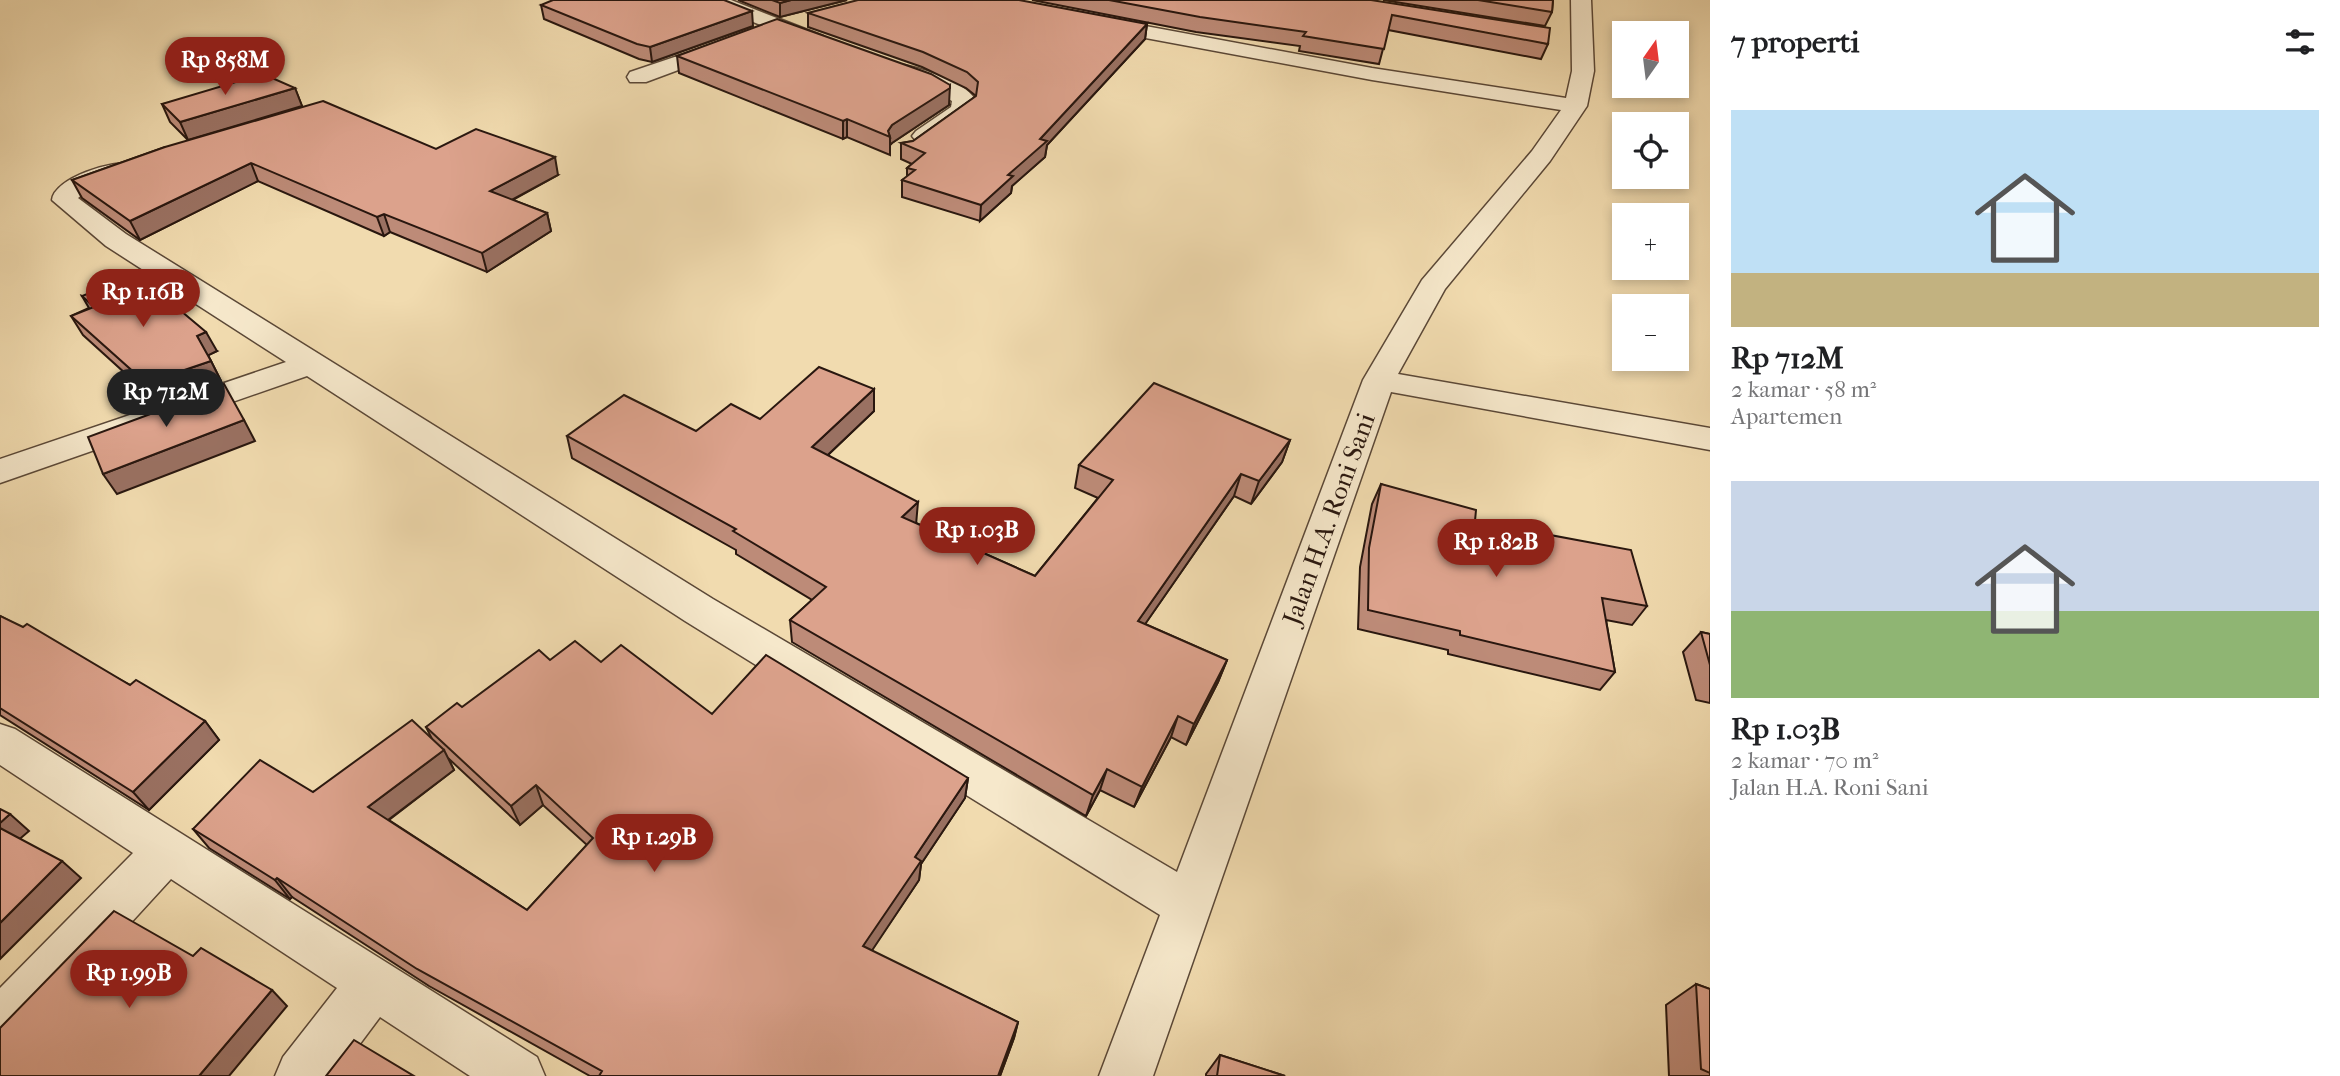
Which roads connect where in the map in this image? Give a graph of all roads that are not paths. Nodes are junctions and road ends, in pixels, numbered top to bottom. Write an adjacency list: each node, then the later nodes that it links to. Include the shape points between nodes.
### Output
1 (715, 0): 5 (street)
2 (1581, 0): 9 (street, Jalan H.A. Roni Sani, via 1575,40 1583,71)
3 (815, 17): 5 (street)
4 (1072, 18): 9 (street, via 1372,74)
5 (778, 26): 6 (street); 8 (street)
6 (840, 48)
7 (889, 66): 10 (street, via 939,84 964,99 962,110)
8 (638, 76)
9 (1576, 106): 13 (street, Jalan H.A. Roni Sani, via 1541,156 1432,286)
10 (902, 150)
11 (151, 161): 12 (street, via 84,181 65,195 65,200 116,240)
12 (311, 364): 15 (street); 18 (street, via 699,610)
13 (1379, 380): 14 (street); 18 (street, Jalan H.A. Roni Sani)
14 (1710, 439)
15 (0, 471)
16 (0, 742): 17 (street)
17 (167, 850): 19 (street); 20 (street)
18 (1190, 906): 23 (street, Jalan H.A. Roni Sani)
19 (374, 983): 21 (street); 22 (street)
20 (0, 1026)
21 (302, 1076)
22 (518, 1076)
23 (1126, 1076)

